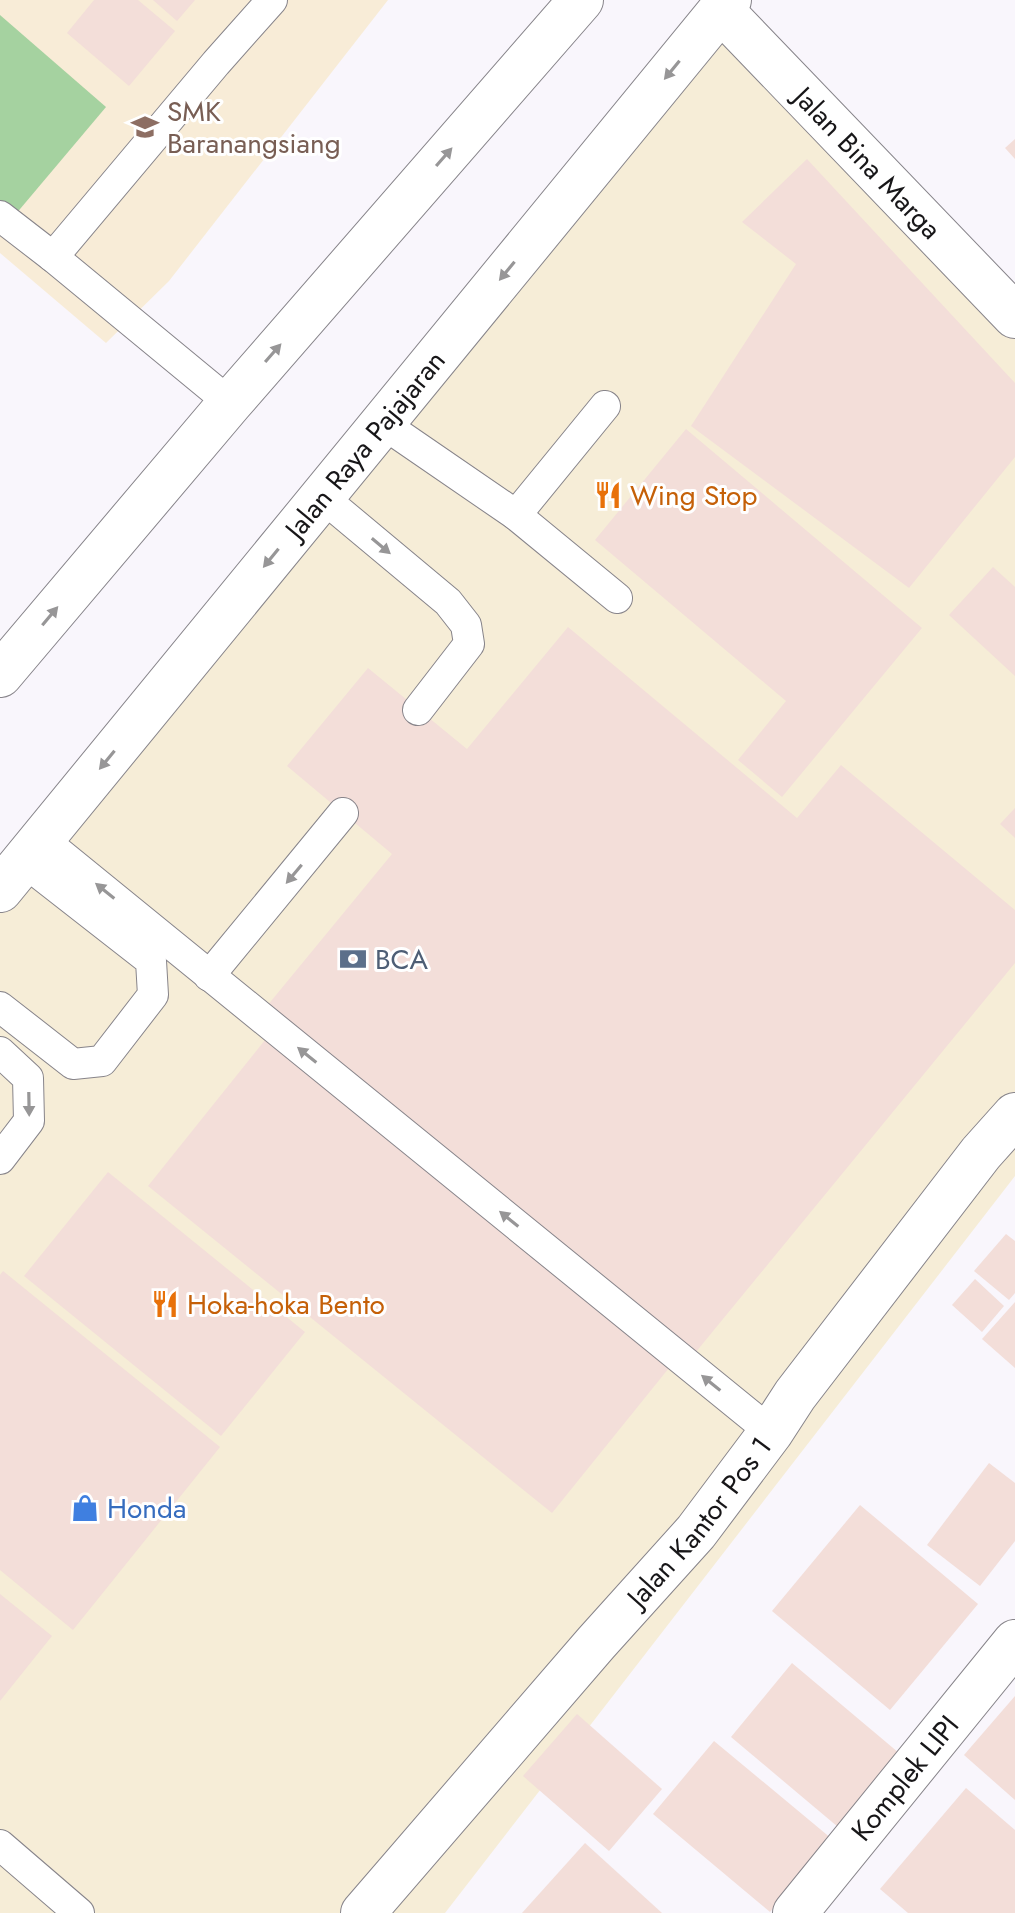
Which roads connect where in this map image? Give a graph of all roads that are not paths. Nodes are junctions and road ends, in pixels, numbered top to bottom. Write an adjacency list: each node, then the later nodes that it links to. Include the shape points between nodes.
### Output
1 (272, 0): 5 (lane)
2 (581, 0): 7 (main road, one-way to 2)
3 (725, 5): 6 (main road, Jalan Bina Marga); 9 (main road, Jalan Raya Pajajaran, one-way to 9)
4 (0, 216): 5 (lane)
5 (53, 257): 7 (lane)
6 (1015, 316)
7 (230, 403): 13 (main road, one-way to 7)
8 (605, 406): 11 (lane)
9 (382, 423): 10 (main road, Jalan Raya Pajajaran); 11 (lane)
10 (321, 496): 14 (lane, one-way to 14, via 448,602 466,625 469,644); 16 (main road, Jalan Raya Pajajaran, one-way to 16)
11 (516, 515): 12 (lane)
12 (617, 598)
13 (0, 675)
14 (418, 710)
15 (343, 813): 17 (lane, one-way to 17)
16 (22, 863): 17 (lane, one-way to 16); 18 (lane, via 151,961 153,995 102,1061 73,1064)
17 (209, 976): 22 (lane, one-way to 17)
18 (0, 1007)
19 (0, 1052): 21 (lane, one-way to 21, via 28,1078 29,1121)
20 (1015, 1115): 22 (main road, Jalan Kantor Pos 1)
21 (0, 1159)
22 (771, 1432): 26 (main road, Jalan Kantor Pos 1, via 696,1532)
23 (1015, 1642): 27 (main road, Komplek LIPI)
24 (0, 1845): 25 (lane)
25 (79, 1913)
26 (363, 1913)
27 (795, 1913)

